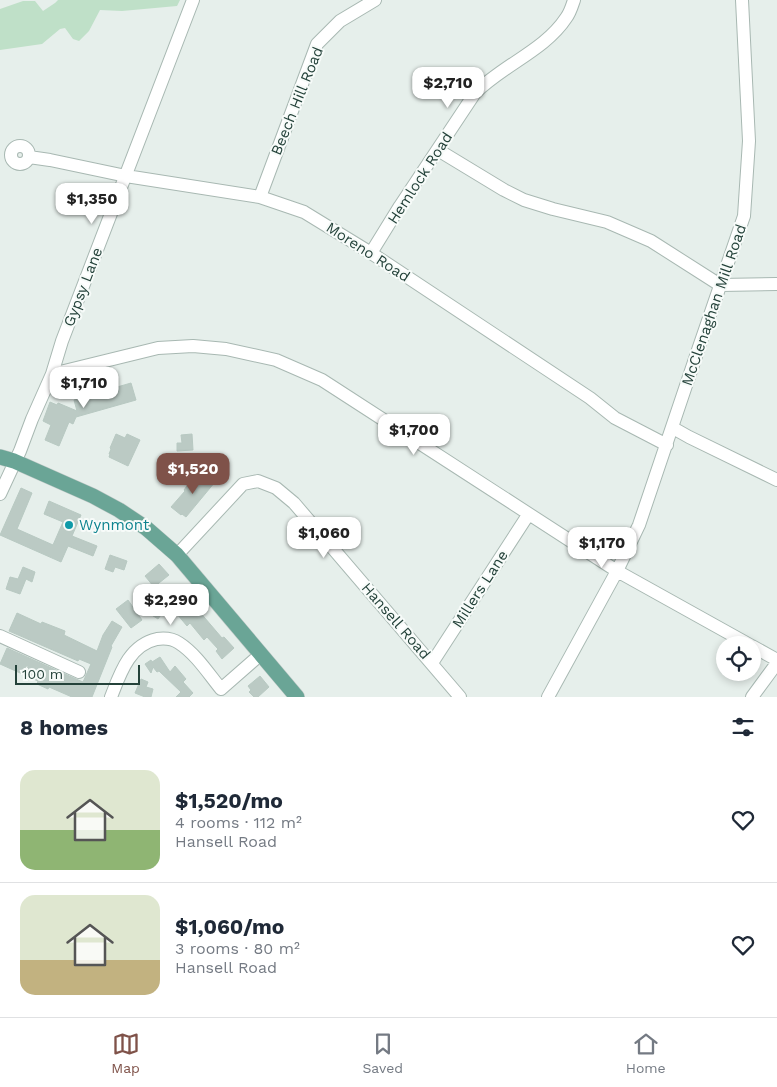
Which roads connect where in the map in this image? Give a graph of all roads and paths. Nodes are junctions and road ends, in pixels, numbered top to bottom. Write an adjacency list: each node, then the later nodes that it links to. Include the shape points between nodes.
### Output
1 (193, 0): 7 (street, Gypsy Lane)
2 (375, 0): 8 (street, Beech Hill Road, via 340,21 317,44)
3 (574, 0): 5 (street, Hemlock Road, via 566,18 545,42 475,93)
4 (742, 0): 11 (street, McClenaghan Mill Road, via 749,141 744,216)
5 (438, 150): 9 (street, Hemlock Road); 11 (street, via 524,200 607,222 652,241)
6 (29, 157): 7 (street, Moreno Road)
7 (126, 176): 8 (street, Moreno Road); 12 (street, Gypsy Lane)
8 (260, 196): 9 (street, Moreno Road, via 304,212)
9 (371, 253): 14 (street, Moreno Road, via 616,418)
10 (777, 284): 11 (street)
11 (720, 285): 13 (street, McClenaghan Mill Road)
12 (52, 374): 15 (street, Gypsy Lane, via 20,451); 18 (street, via 158,348 193,346 226,349 276,360 322,380)
13 (672, 428): 14 (street, McClenaghan Mill Road); 16 (street)
14 (667, 446): 20 (street, via 639,526)
15 (7, 459): 17 (street, Gypsy Lane); 19 (main road, via 119,510)
16 (777, 480)
17 (0, 494)
18 (528, 514): 20 (street); 26 (street, Millers Lane)
19 (178, 555): 24 (main road); 26 (street, Hansell Road, via 243,484 258,482 276,488 294,502)
20 (617, 571): 22 (street); 32 (street)
21 (0, 636): 27 (street)
22 (733, 636)
23 (761, 652): 25 (street)
24 (261, 654): 28 (street); 30 (main road)
25 (777, 661): 33 (street)
26 (432, 663): 31 (street, Hansell Road)
27 (79, 672)
28 (220, 693): 29 (street, via 194,655 178,642 163,638 149,641 133,652)
29 (111, 697)
30 (297, 697)
31 (460, 697)
32 (548, 697)
33 (752, 697)

